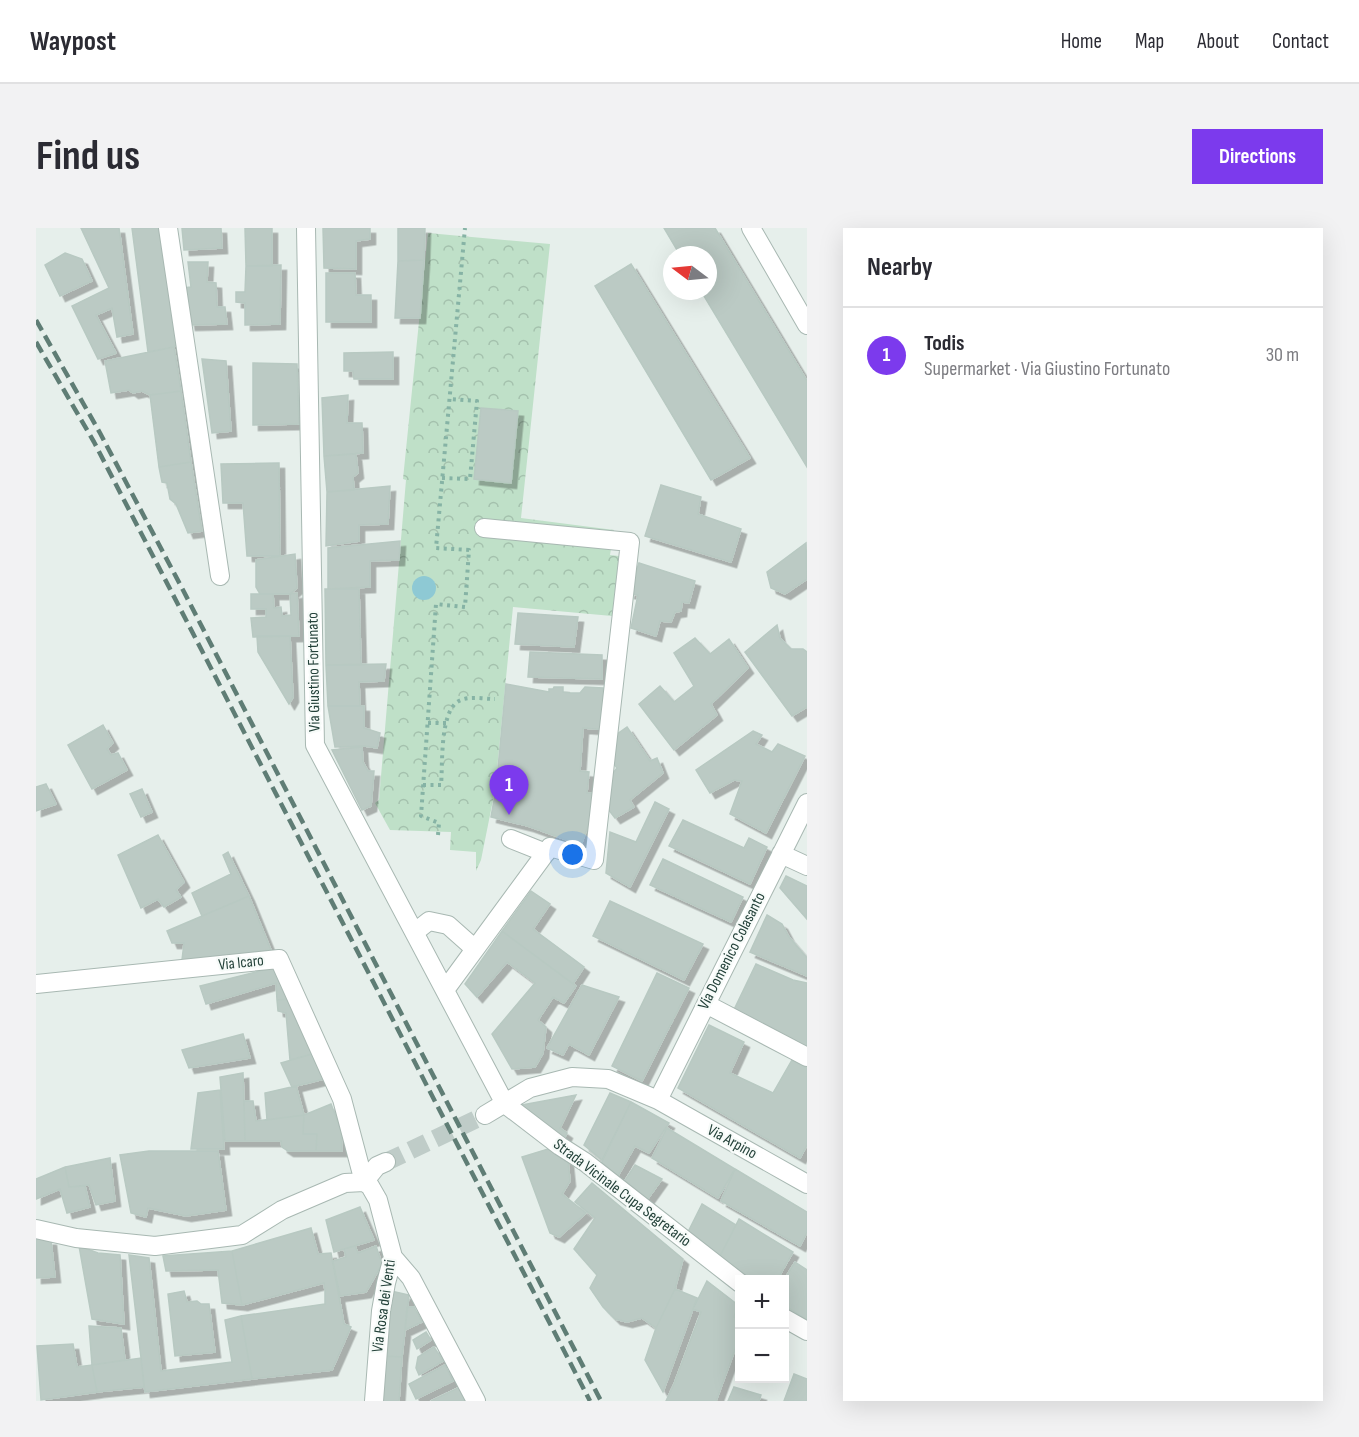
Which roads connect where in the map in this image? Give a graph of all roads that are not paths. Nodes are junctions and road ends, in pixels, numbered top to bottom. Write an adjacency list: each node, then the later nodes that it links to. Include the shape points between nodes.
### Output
1 (168, 228): 6 (street)
2 (306, 228): 12 (street, Via Giustino Fortunato, via 315,745)
3 (751, 228): 4 (street)
4 (807, 325)
5 (484, 528): 9 (street, via 630,542 594,860 550,847)
6 (220, 576)
7 (807, 802): 10 (street, Via Domenico Colasanto)
8 (511, 838): 9 (street)
9 (546, 853): 13 (street)
10 (781, 854): 11 (street); 16 (street, Via Domenico Colasanto)
11 (807, 866)
12 (415, 933): 13 (street, via 429,921 448,925); 15 (street, Via Giustino Fortunato)
13 (475, 949): 15 (street)
14 (36, 984): 22 (street, Via Icaro, via 279,959 342,1099)
15 (445, 990): 19 (street, Via Giustino Fortunato)
16 (706, 1004): 17 (street); 18 (street, Via Domenico Colasanto)
17 (807, 1057)
18 (658, 1100): 19 (street, Via Arpino, via 608,1080 572,1077 530,1088); 23 (street, Via Arpino)
19 (505, 1104): 20 (street, Via Arpino); 26 (street, Strada Vicinale Cupa Segretario)
20 (485, 1115)
21 (386, 1162): 22 (street, via 377,1166)
22 (364, 1182): 24 (street, via 345,1183 242,1235 155,1246 76,1238); 25 (street, Via Rosa dei Venti, via 378,1200)
23 (807, 1184)
24 (36, 1229)
25 (393, 1257): 29 (street, Via Rosa dei Venti, via 381,1311); 30 (street, via 411,1278)
26 (735, 1279)
27 (789, 1321): 28 (street)
28 (807, 1332)
29 (374, 1401)
30 (476, 1401)

